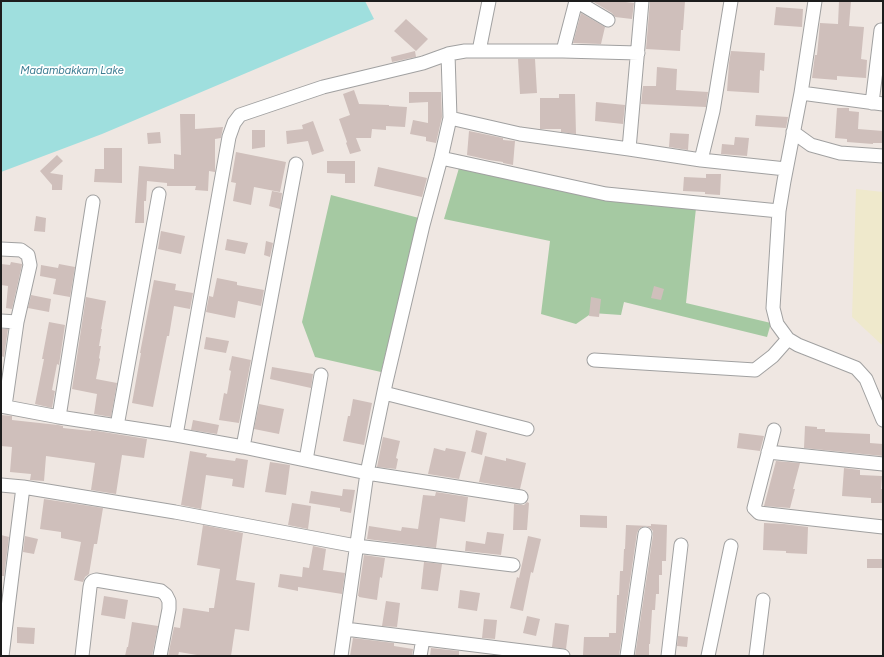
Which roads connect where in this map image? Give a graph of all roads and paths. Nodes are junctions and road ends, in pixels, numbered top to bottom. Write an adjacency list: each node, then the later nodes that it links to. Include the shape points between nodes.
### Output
1 (490, 1): 7 (street)
2 (642, 1): 9 (street)
3 (731, 1): 18 (street, via 713,112)
4 (815, 1): 11 (street)
5 (608, 20): 8 (street, via 576,1)
6 (881, 30): 12 (street)
7 (478, 51): 8 (street); 10 (street)
8 (563, 51): 9 (street)
9 (638, 53): 15 (street)
10 (448, 54): 13 (street); 37 (street, via 424,63 323,87 240,115 234,123 229,137)
11 (800, 93): 12 (street); 14 (street)
12 (878, 104)
13 (450, 118): 15 (street, via 520,134); 17 (street)
14 (793, 132): 16 (street, via 811,145 840,153); 20 (street)
15 (629, 149): 18 (street)
16 (883, 156)
17 (441, 158): 23 (street, via 606,194); 30 (street)
18 (702, 160): 20 (street)
19 (296, 164): 38 (street)
20 (786, 169): 23 (street)
21 (159, 194): 34 (street)
22 (93, 202): 32 (street)
23 (779, 211): 27 (street, via 773,308 777,324)
24 (1, 249): 26 (street, via 21,250 28,256 30,265)
25 (1, 321): 26 (street)
26 (17, 322): 31 (street)
27 (788, 339): 28 (street, via 773,356 755,370); 33 (street, via 856,368 866,378)
28 (594, 360)
29 (320, 375): 40 (street)
30 (384, 393): 35 (street); 42 (street)
31 (3, 406): 32 (street)
32 (59, 417): 34 (street)
33 (883, 420)
34 (117, 426): 37 (street)
35 (527, 429)
36 (774, 430): 39 (street)
37 (176, 435): 38 (street)
38 (243, 447): 40 (street)
39 (768, 452): 41 (street); 46 (street, via 754,508 759,513)
40 (306, 460): 42 (street)
41 (883, 464)
42 (367, 473): 45 (street); 48 (street)
43 (1, 485): 44 (street)
44 (23, 487): 48 (street); 56 (street)
45 (521, 497)
46 (883, 527)
47 (645, 534): 62 (street)
48 (356, 546): 51 (street); 53 (street)
49 (681, 546): 63 (street)
50 (731, 546): 64 (street)
51 (513, 565)
52 (763, 600): 65 (street)
53 (345, 629): 54 (street); 59 (street)
54 (424, 639): 55 (street); 60 (street)
55 (477, 651): 61 (street)
56 (2, 656)
57 (82, 656): 58 (street, via 90,587 96,580 161,591 166,595 169,609)
58 (160, 656)
59 (341, 656)
60 (420, 656)
61 (563, 656)
62 (627, 656)
63 (668, 656)
64 (708, 656)
65 (756, 656)

